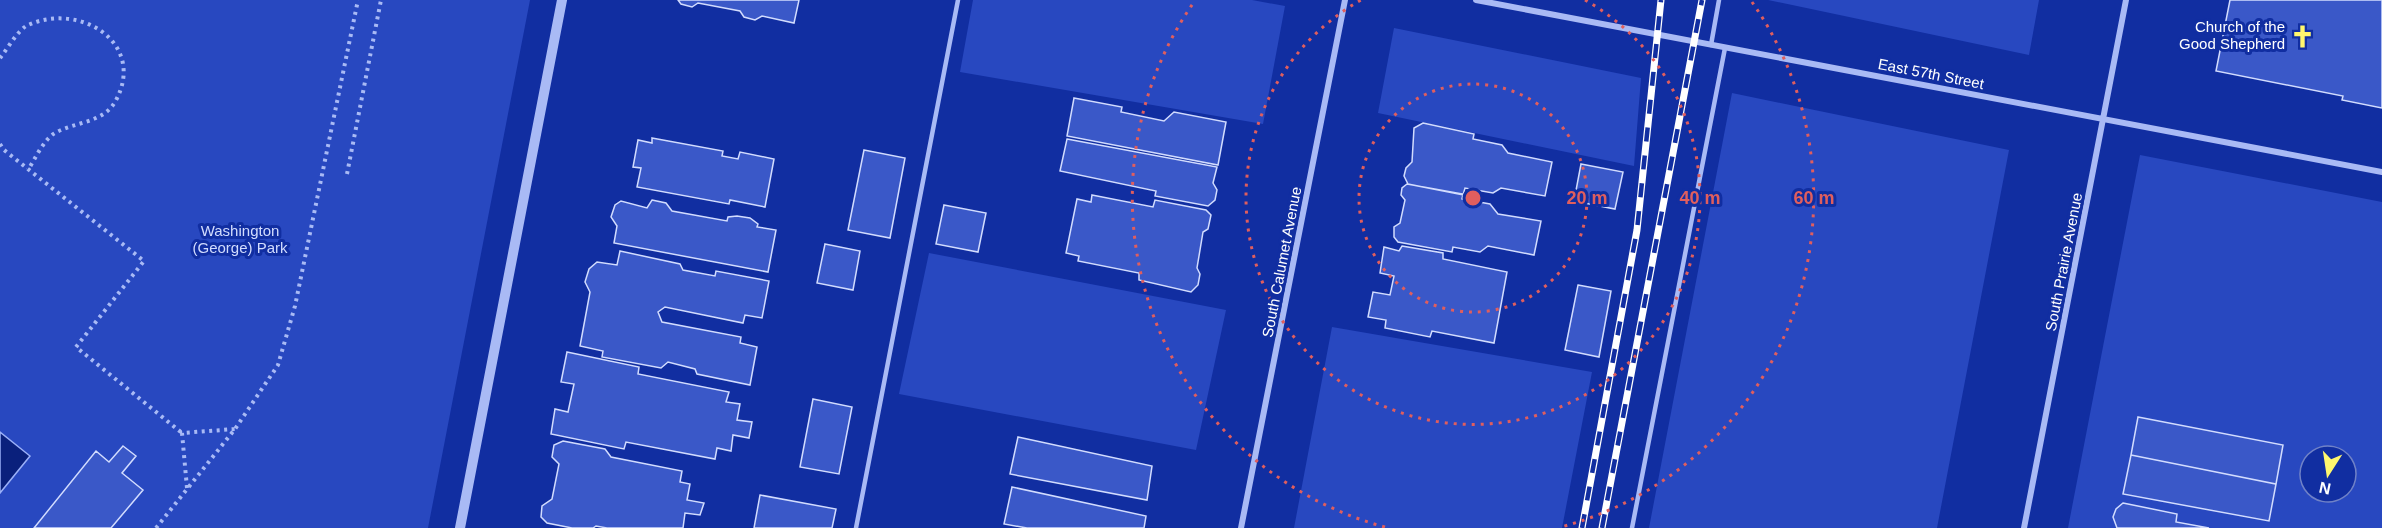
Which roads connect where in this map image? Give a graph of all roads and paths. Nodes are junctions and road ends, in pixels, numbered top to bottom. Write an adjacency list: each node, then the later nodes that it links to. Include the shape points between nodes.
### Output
1 (358, 0): 17 (path, via 295,306 278,365)
2 (381, 0): 16 (path)
3 (562, 0): 21 (street)
4 (958, 0): 22 (lane)
5 (1345, 0): 23 (street, South Calumet Avenue)
6 (1476, 0): 9 (street, East 57th Street)
7 (1719, 0): 9 (lane)
8 (2126, 0): 12 (street, South Prairie Avenue)
9 (1711, 45): 10 (street, East 57th Street)
10 (1725, 48): 12 (street, East 57th Street); 24 (lane)
11 (0, 58): 14 (path, via 25,27 46,17 69,14 93,20 109,33 121,55 123,78 114,103 99,118 53,134)
12 (2103, 120): 15 (street, East 57th Street); 25 (street, South Prairie Avenue)
13 (0, 144): 14 (path)
14 (28, 170): 18 (path, via 144,261 76,347)
15 (2382, 172)
16 (347, 174)
17 (235, 429): 18 (path); 19 (path)
18 (182, 433): 19 (path)
19 (187, 489): 20 (path)
20 (156, 528)
21 (460, 528)
22 (856, 528)
23 (1241, 528)
24 (1632, 528)
25 (2024, 528)

